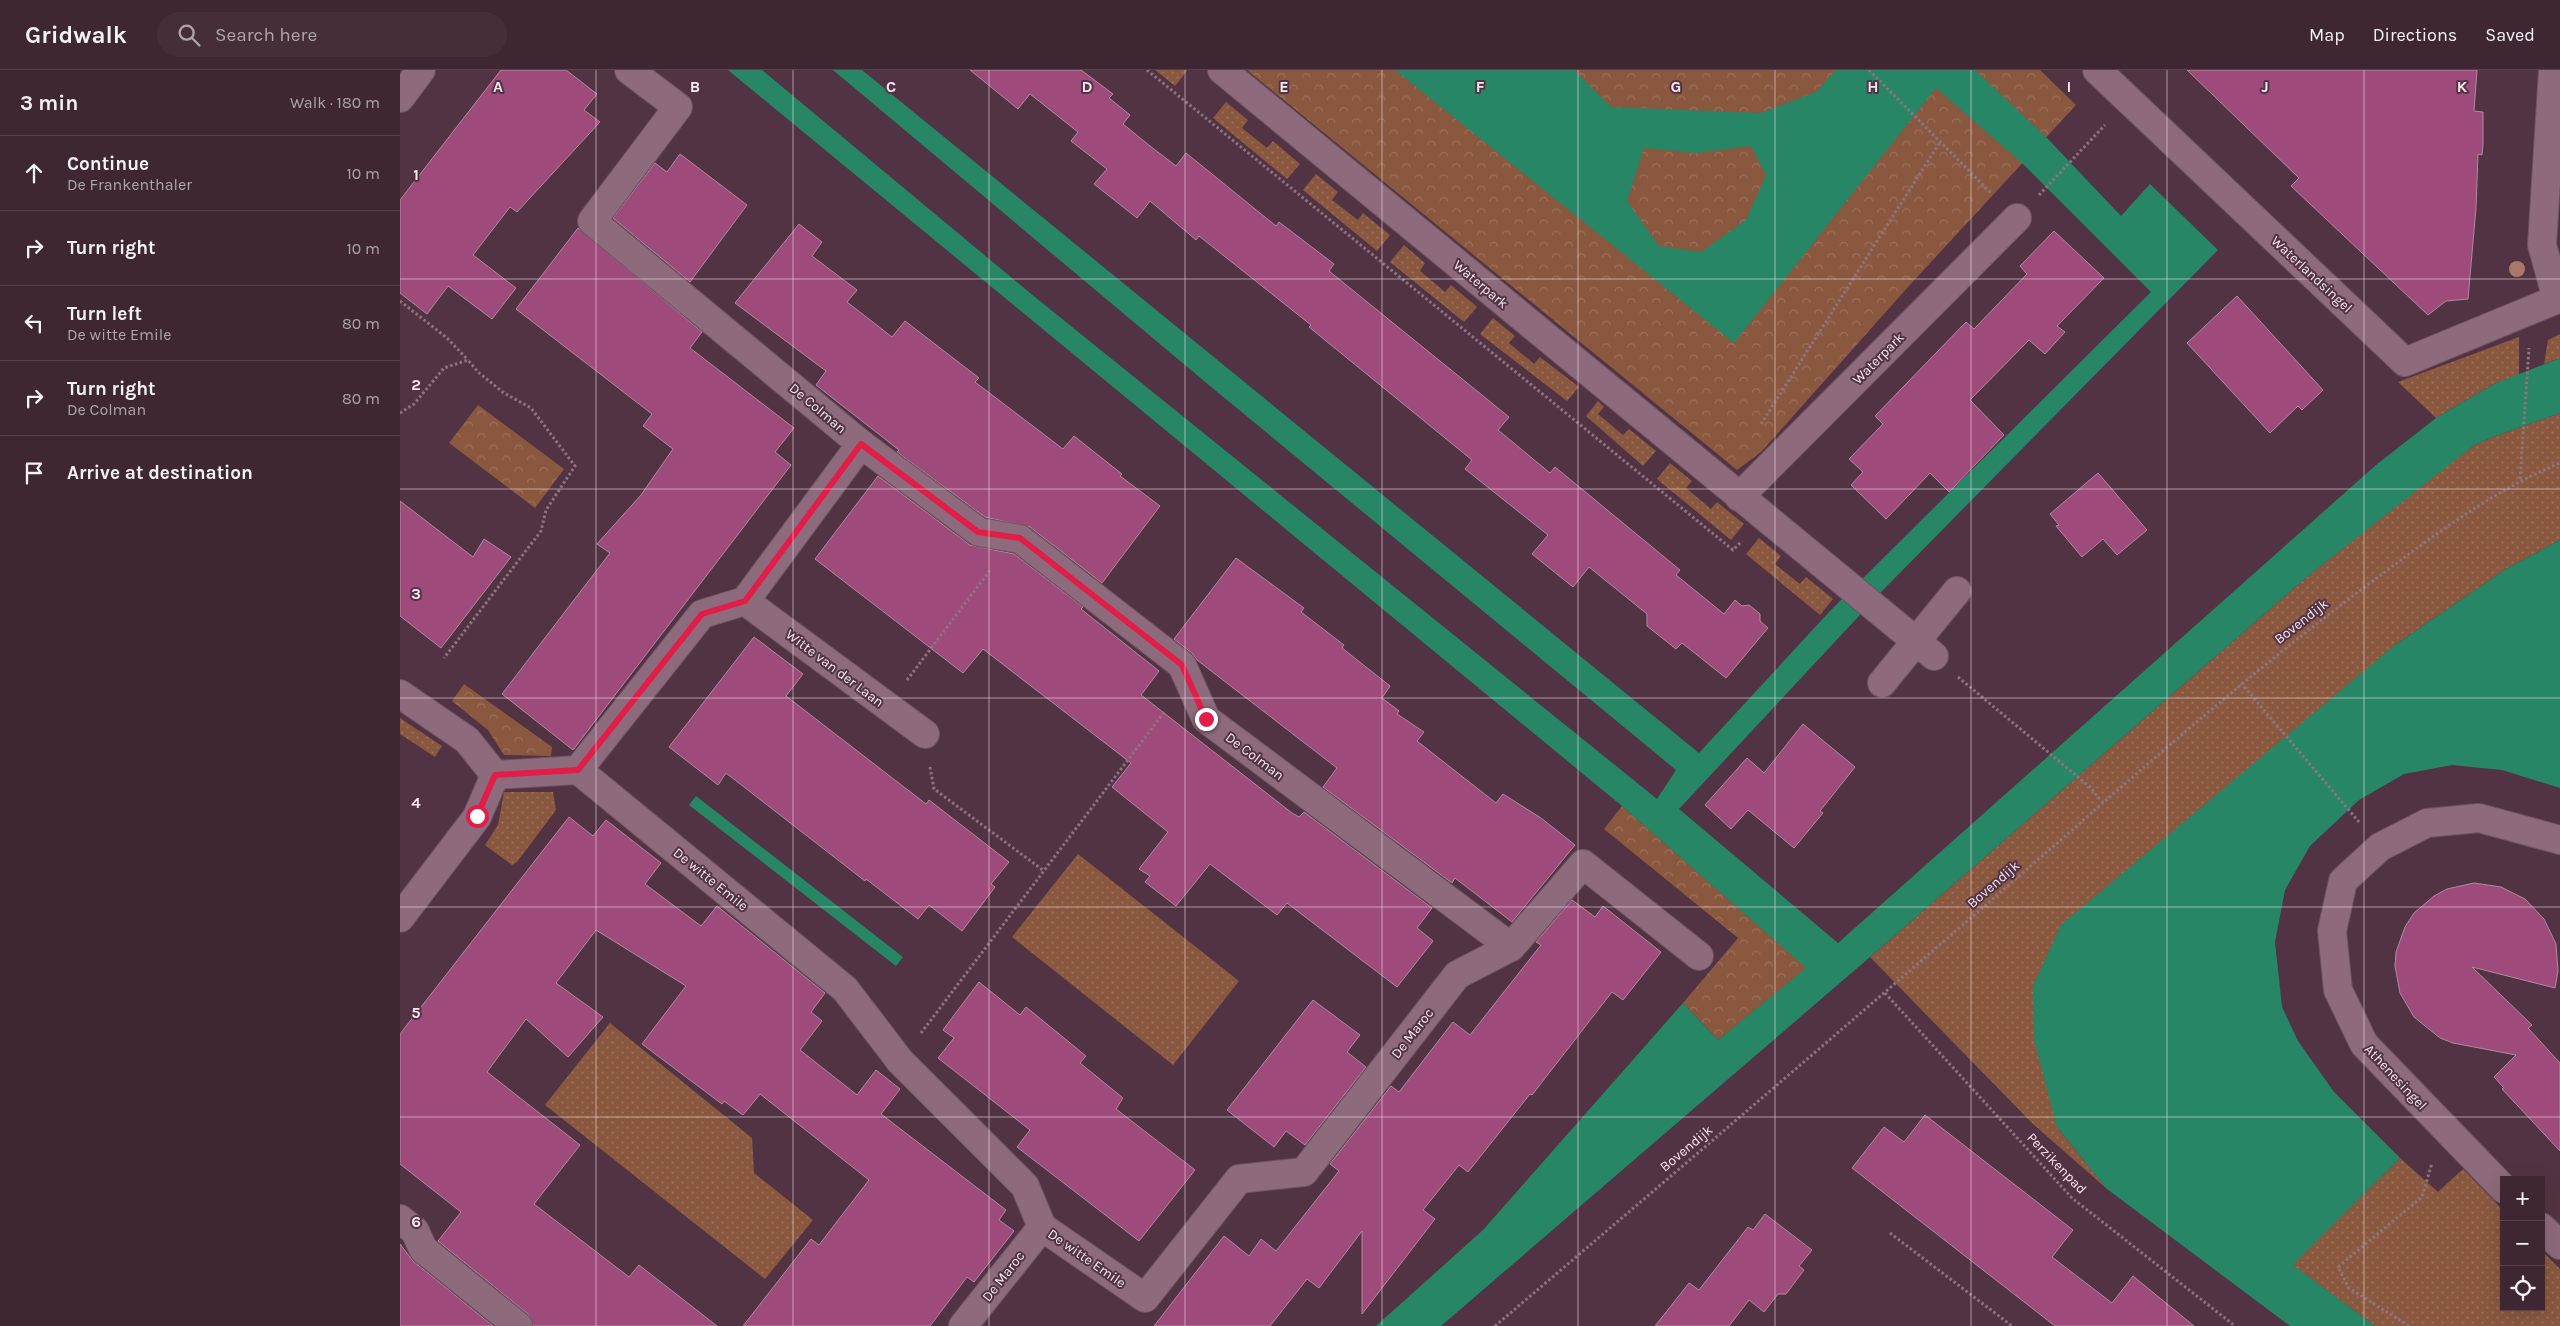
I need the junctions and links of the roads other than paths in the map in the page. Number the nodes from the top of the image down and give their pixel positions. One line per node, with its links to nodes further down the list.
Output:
1 (422, 70): 6 (street)
2 (629, 70): 9 (street, De Colman)
3 (1222, 70): 10 (street, Waterpark)
4 (2097, 70): 8 (street, Waterlandsingel)
5 (2553, 70): 8 (street)
6 (400, 98)
7 (2026, 209): 10 (street, Waterpark)
8 (2558, 299)
9 (861, 444): 12 (street); 21 (street, De Colman)
10 (1739, 497): 13 (street, Waterpark)
11 (1957, 592): 13 (street)
12 (745, 601): 16 (street, Witte van der Laan); 17 (street)
13 (1926, 649): 14 (street)
14 (1882, 683)
15 (400, 694): 18 (street)
16 (925, 734)
17 (578, 770): 18 (street); 25 (street, De witte Emile)
18 (495, 775): 20 (street)
19 (2560, 840): 23 (street, Athenesingel)
20 (400, 918)
21 (1511, 947): 22 (street, De Maroc); 28 (street, De Maroc)
22 (1699, 956)
23 (2500, 1185)
24 (400, 1219): 29 (street)
25 (1042, 1226): 28 (street, De witte Emile); 30 (street, De Maroc)
26 (2545, 1230): 27 (street)
27 (2560, 1245)
28 (1145, 1298)
29 (518, 1326)
30 (963, 1326)

